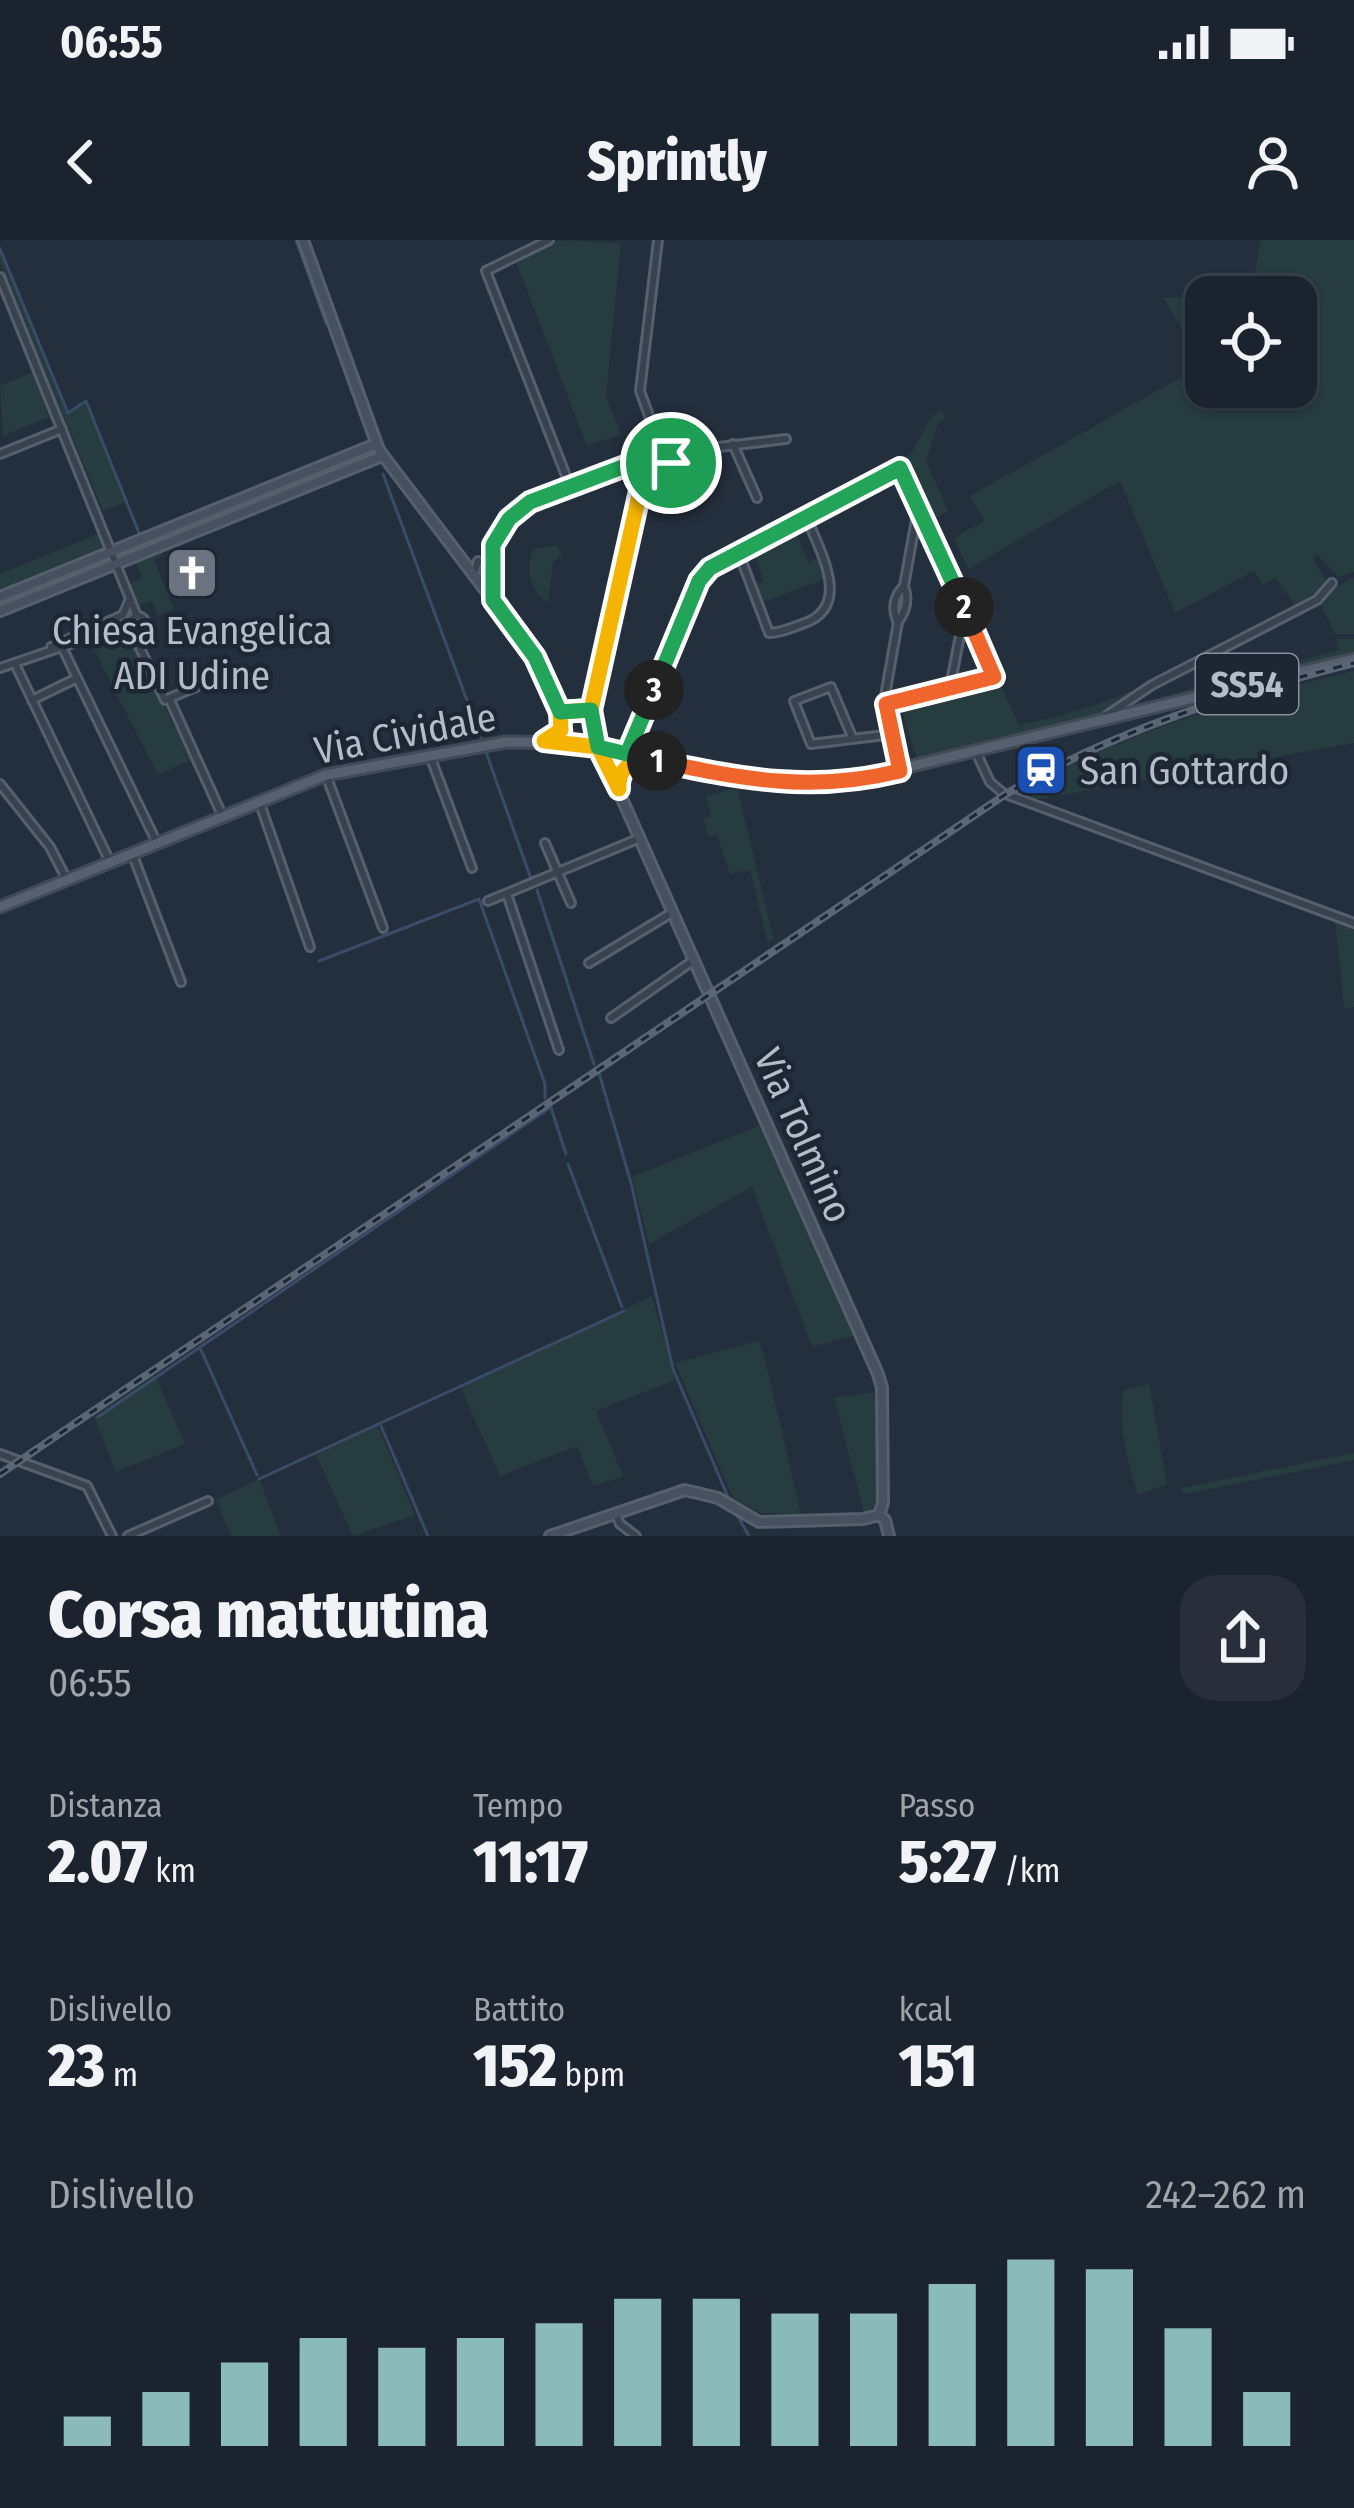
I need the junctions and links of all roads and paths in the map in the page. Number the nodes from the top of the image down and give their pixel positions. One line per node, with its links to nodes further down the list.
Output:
1 (303, 240): 9 (street)
2 (549, 240): 16 (street)
3 (658, 240): 10 (street)
4 (1, 282): 5 (street)
5 (3, 295): 6 (street)
6 (62, 429): 11 (street); 20 (street)
7 (786, 439): 8 (street)
8 (733, 443): 14 (street); 17 (street)
9 (376, 444): 12 (street); 20 (street)
10 (655, 445): 13 (street); 14 (street)
11 (0, 454)
12 (382, 455): 23 (street); 25 (street)
13 (641, 460): 15 (street); 16 (street)
14 (671, 463): 15 (street)
15 (644, 473): 47 (street)
16 (570, 486): 22 (street)
17 (757, 498)
18 (918, 510): 19 (street); 42 (street); 45 (street)
19 (806, 516): 21 (street); 21 (street)
20 (112, 551): 25 (street); 30 (street)
21 (738, 551): 56 (street)
22 (491, 555): 24 (street); 26 (street)
23 (462, 561): 24 (street); 27 (street)
24 (478, 561): 27 (street)
25 (116, 563): 29 (street); 32 (street)
26 (491, 572): 27 (street); 31 (street)
27 (473, 576): 31 (street)
28 (1332, 583): 40 (street, Via Cividale)
29 (128, 593): 34 (street); 37 (street)
30 (0, 597)
31 (493, 600): 48 (street)
32 (0, 610)
33 (963, 620): 42 (street)
34 (136, 630): 37 (street); 43 (street)
35 (64, 651): 39 (street)
36 (1354, 659): 46 (main road, Via Cividale / SS54)
37 (16, 664): 38 (street); 44 (street)
38 (0, 668)
39 (77, 678): 44 (street); 66 (street)
40 (1152, 685): 46 (street); 49 (street, Via Cividale)
41 (196, 687): 43 (street)
42 (950, 688): 45 (street)
43 (169, 698): 64 (street)
44 (32, 700): 69 (street)
45 (886, 704): 50 (street)
46 (1156, 706): 49 (main road, Via Cividale / SS54)
47 (591, 710): 48 (street); 54 (street, Via Tolmino)
48 (561, 715): 52 (street); 53 (street)
49 (1099, 722): 55 (main road, Via Cividale / SS54)
50 (893, 734): 51 (street); 59 (street)
51 (853, 739): 51 (street)
52 (544, 741): 53 (main road, Via Cividale); 57 (main road, Via Cividale)
53 (572, 743): 54 (main road, Via Cividale)
54 (598, 747): 56 (main road, Via Cividale); 61 (street, Via Tolmino)
55 (976, 752): 59 (main road, Via Cividale); 78 (street)
56 (623, 754): 58 (main road, Via Cividale); 61 (street, Via Tolmino)
57 (430, 756): 60 (main road, Via Cividale); 70 (street)
58 (641, 758): 59 (main road, Via Cividale); 61 (street)
59 (904, 770)
60 (326, 775): 63 (main road, Via Cividale); 79 (street)
61 (616, 781): 65 (street, Via Tolmino)
62 (0, 784): 72 (street)
63 (259, 801): 64 (main road, Via Cividale); 80 (street)
64 (223, 816): 66 (main road, Via Cividale)
65 (640, 838): 71 (street); 77 (street, Via Tolmino)
66 (157, 843): 68 (main road, Via Cividale)
67 (545, 843): 71 (street)
68 (132, 853): 69 (main road, Via Cividale); 83 (street)
69 (110, 862): 72 (main road, Via Cividale)
70 (472, 868)
71 (558, 872): 73 (street); 75 (street)
72 (67, 880): 76 (main road, Via Cividale)
73 (506, 893): 74 (street); 85 (street)
74 (488, 901)
75 (571, 903)
76 (0, 907)
77 (673, 912): 81 (street, Via Tolmino); 82 (street)
78 (1354, 922)
79 (383, 928)
80 (310, 947)
81 (694, 961): 84 (street); 89 (street, Via Tolmino)
82 (590, 963)
83 (181, 982)
84 (611, 1018)
85 (559, 1050)
86 (0, 1454): 90 (street)
87 (208, 1501): 91 (street)
88 (615, 1513): 89 (street); 92 (street); 93 (street)
89 (879, 1515): 94 (street)
90 (112, 1536)
91 (128, 1536)
92 (550, 1536)
93 (636, 1536)
94 (889, 1536)

